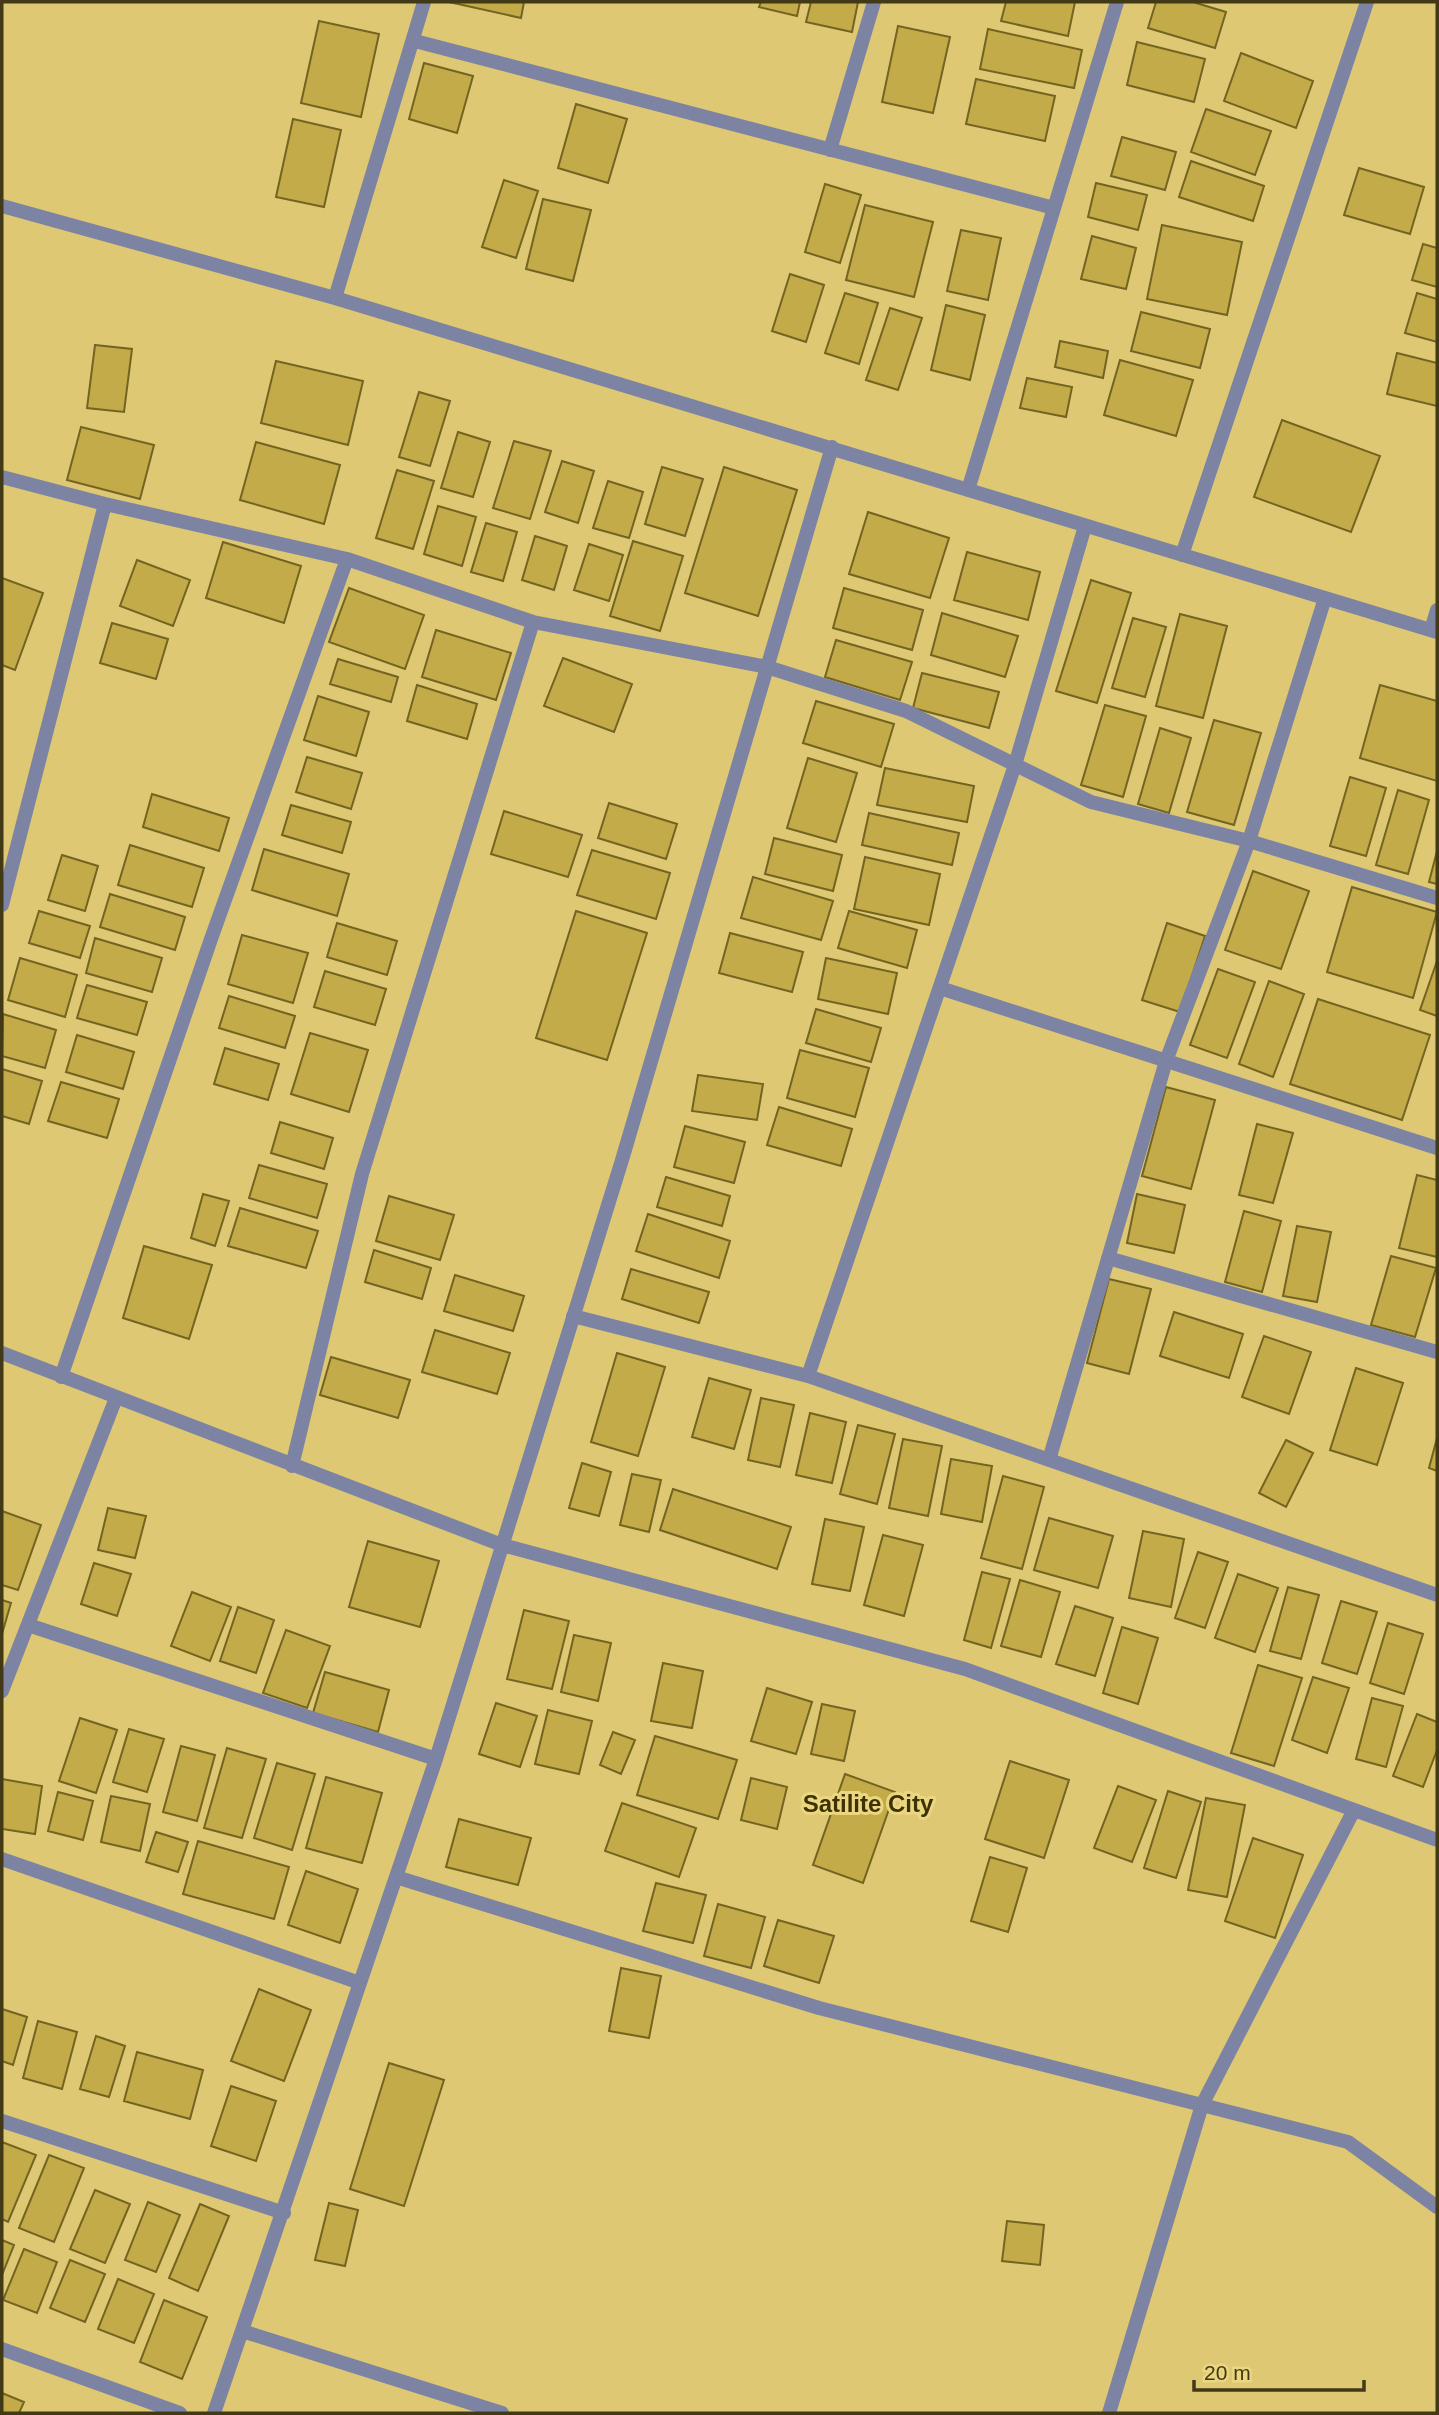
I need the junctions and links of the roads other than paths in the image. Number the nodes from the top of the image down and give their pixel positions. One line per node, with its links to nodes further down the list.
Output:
1 (424, 2): 5 (street)
2 (874, 2): 6 (street)
3 (1117, 2): 8 (street)
4 (1367, 2): 15 (street)
5 (415, 41): 6 (street); 9 (street)
6 (830, 150): 8 (street)
7 (2, 206): 9 (street)
8 (1054, 208): 12 (street)
9 (335, 298): 10 (street)
10 (832, 447): 12 (street); 21 (street)
11 (2, 477): 13 (street)
12 (968, 490): 14 (street)
13 (106, 504): 16 (street); 25 (street)
14 (1085, 526): 15 (street); 22 (street)
15 (1182, 555): 17 (street)
16 (347, 559): 19 (street); 34 (street)
17 (1325, 598): 20 (street); 23 (street)
18 (1437, 610): 20 (street)
19 (534, 622): 21 (street); 37 (street)
20 (1434, 631)
21 (766, 667): 22 (street); 30 (street)
22 (1015, 765): 23 (street); 26 (street)
23 (1249, 841): 24 (street); 27 (street)
24 (1437, 898)
25 (2, 905)
26 (940, 988): 27 (street); 33 (street)
27 (1167, 1061): 28 (street); 29 (street)
28 (1437, 1148)
29 (1108, 1258): 31 (street); 36 (street)
30 (573, 1316): 33 (street); 38 (street)
31 (1437, 1352)
32 (2, 1353): 34 (street)
33 (808, 1376): 36 (street)
34 (61, 1377): 35 (street)
35 (116, 1398): 37 (street); 40 (street)
36 (1049, 1460): 39 (street)
37 (292, 1466): 38 (street)
38 (502, 1545): 42 (street); 43 (street)
39 (1437, 1594)
40 (28, 1625): 41 (street); 42 (street)
41 (2, 1691)
42 (436, 1759): 46 (street)
43 (1354, 1810): 44 (street); 48 (street)
44 (1437, 1840)
45 (2, 1859): 47 (street)
46 (396, 1877): 47 (street); 48 (street)
47 (360, 1983): 51 (street)
48 (1202, 2105): 50 (street); 57 (street)
49 (2, 2121): 51 (street)
50 (1437, 2207)
51 (284, 2213): 52 (street)
52 (242, 2331): 55 (street); 56 (street)
53 (2, 2349): 54 (street)
54 (180, 2413)
55 (215, 2413)
56 (502, 2413)
57 (1109, 2413)

